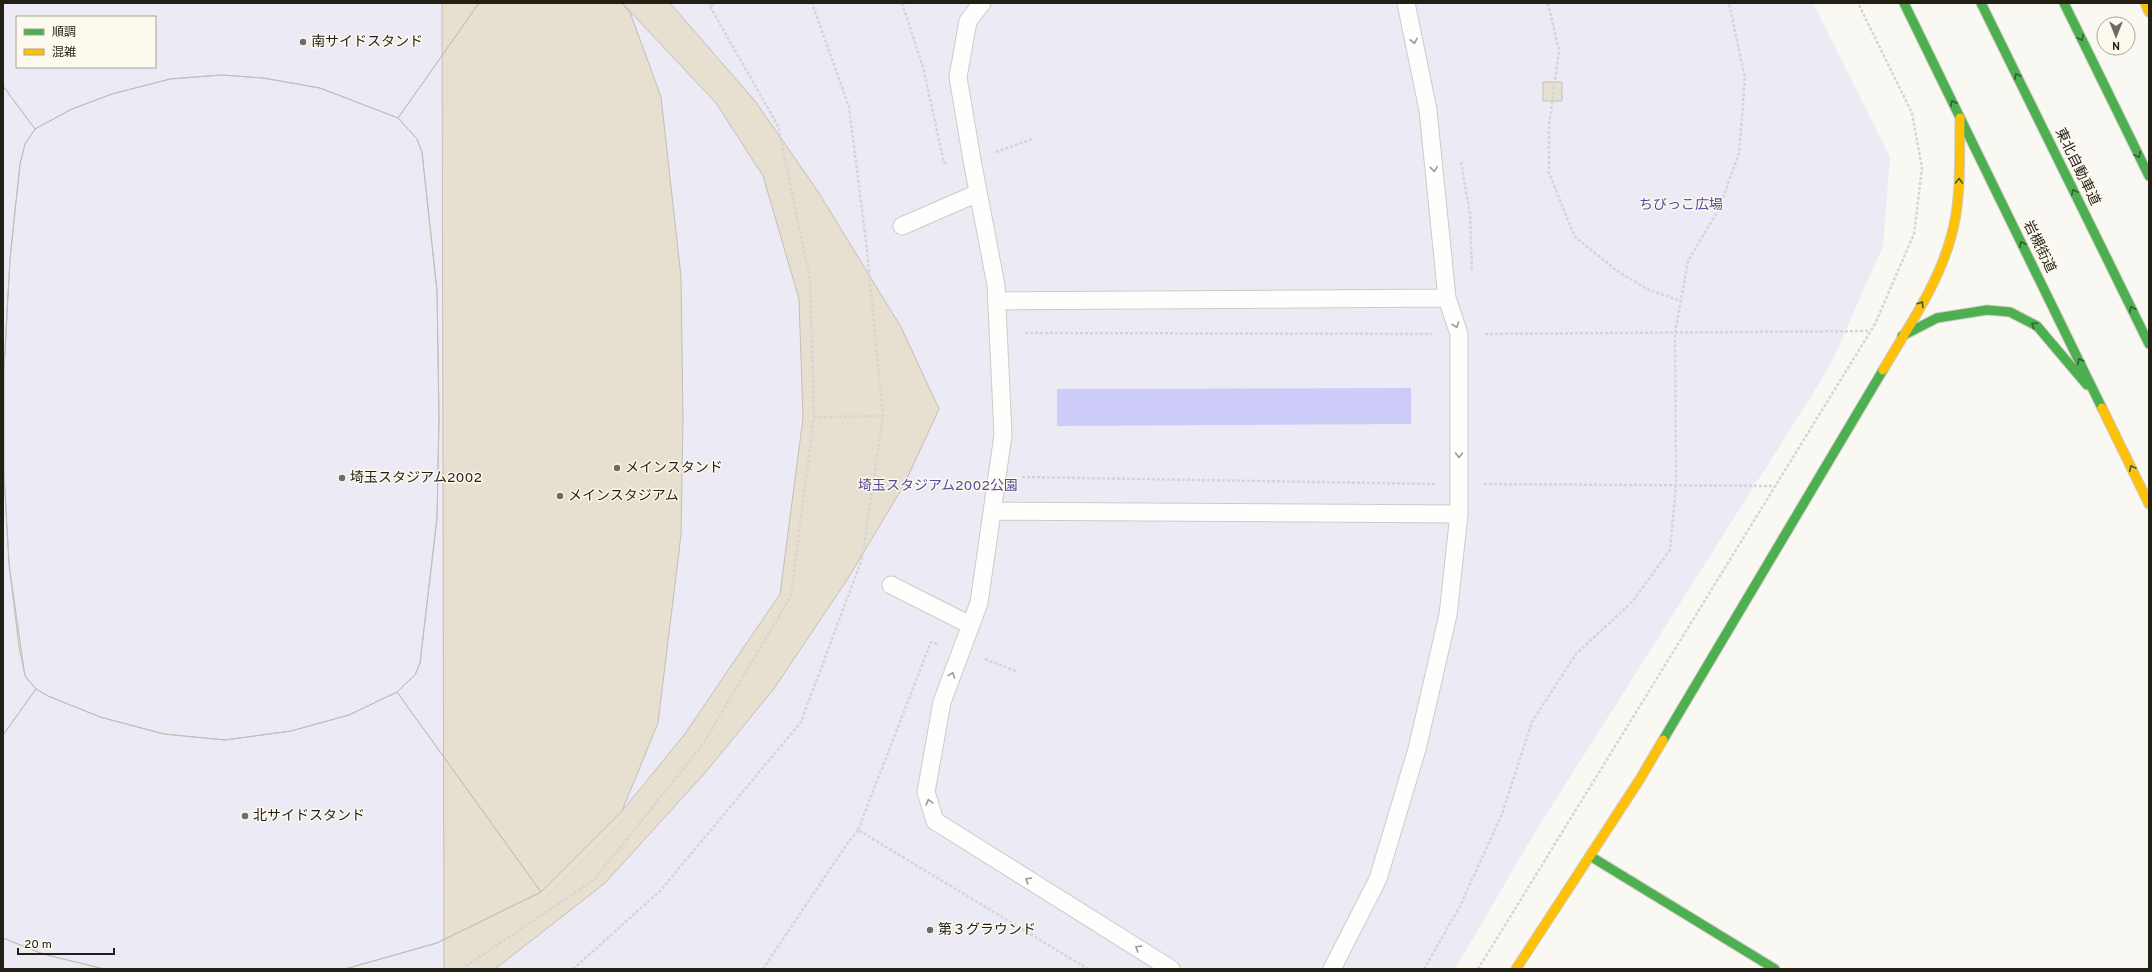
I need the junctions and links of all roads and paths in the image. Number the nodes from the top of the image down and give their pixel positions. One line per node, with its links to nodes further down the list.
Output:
1 (708, 3): 14 (path)
2 (715, 3): 14 (path)
3 (812, 3): 28 (path)
4 (982, 3): 19 (lane)
5 (1406, 3): 21 (lane, one-way to 21)
6 (1548, 3): 23 (path)
7 (1729, 3): 23 (path)
8 (1858, 3): 32 (path)
9 (1904, 3): 16 (main road, 岩槻街道, one-way to 9)
10 (1980, 3): 25 (main road, 東北自動車道, one-way to 10)
11 (2064, 3): 18 (main road, one-way to 18)
12 (2145, 3): 15 (main road)
13 (903, 4): 17 (path)
14 (711, 6): 27 (path)
15 (2149, 12)
16 (1960, 118): 24 (main road, one-way to 16); 26 (main road, 岩槻街道, one-way to 16)
17 (944, 163)
18 (2149, 176)
19 (978, 193): 20 (lane); 22 (lane)
20 (902, 226)
21 (1447, 298): 22 (lane); 30 (lane, one-way to 30)
22 (997, 300): 29 (lane)
23 (1681, 300): 31 (path)
24 (1900, 337): 26 (main road, one-way to 24); 40 (main road)
25 (2149, 344)
26 (2097, 396): 33 (main road, 岩槻街道, one-way to 26)
27 (814, 416): 28 (path); 41 (path)
28 (883, 416): 42 (path)
29 (997, 476): 30 (path); 34 (lane)
30 (1459, 484): 31 (path); 35 (lane)
31 (1676, 485): 32 (path); 47 (path)
32 (1775, 486): 48 (path)
33 (2149, 504)
34 (992, 511): 35 (lane); 37 (lane)
35 (1459, 514): 46 (lane)
36 (891, 585): 37 (lane)
37 (970, 625): 45 (lane, one-way to 37)
38 (931, 642): 39 (path)
39 (858, 830): 43 (path); 44 (path)
40 (1590, 856): 49 (main road); 50 (main road)
41 (462, 969)
42 (573, 969)
43 (763, 969)
44 (1088, 969)
45 (1171, 969)
46 (1332, 969)
47 (1424, 969)
48 (1478, 969)
49 (1516, 969)
50 (1775, 969)

